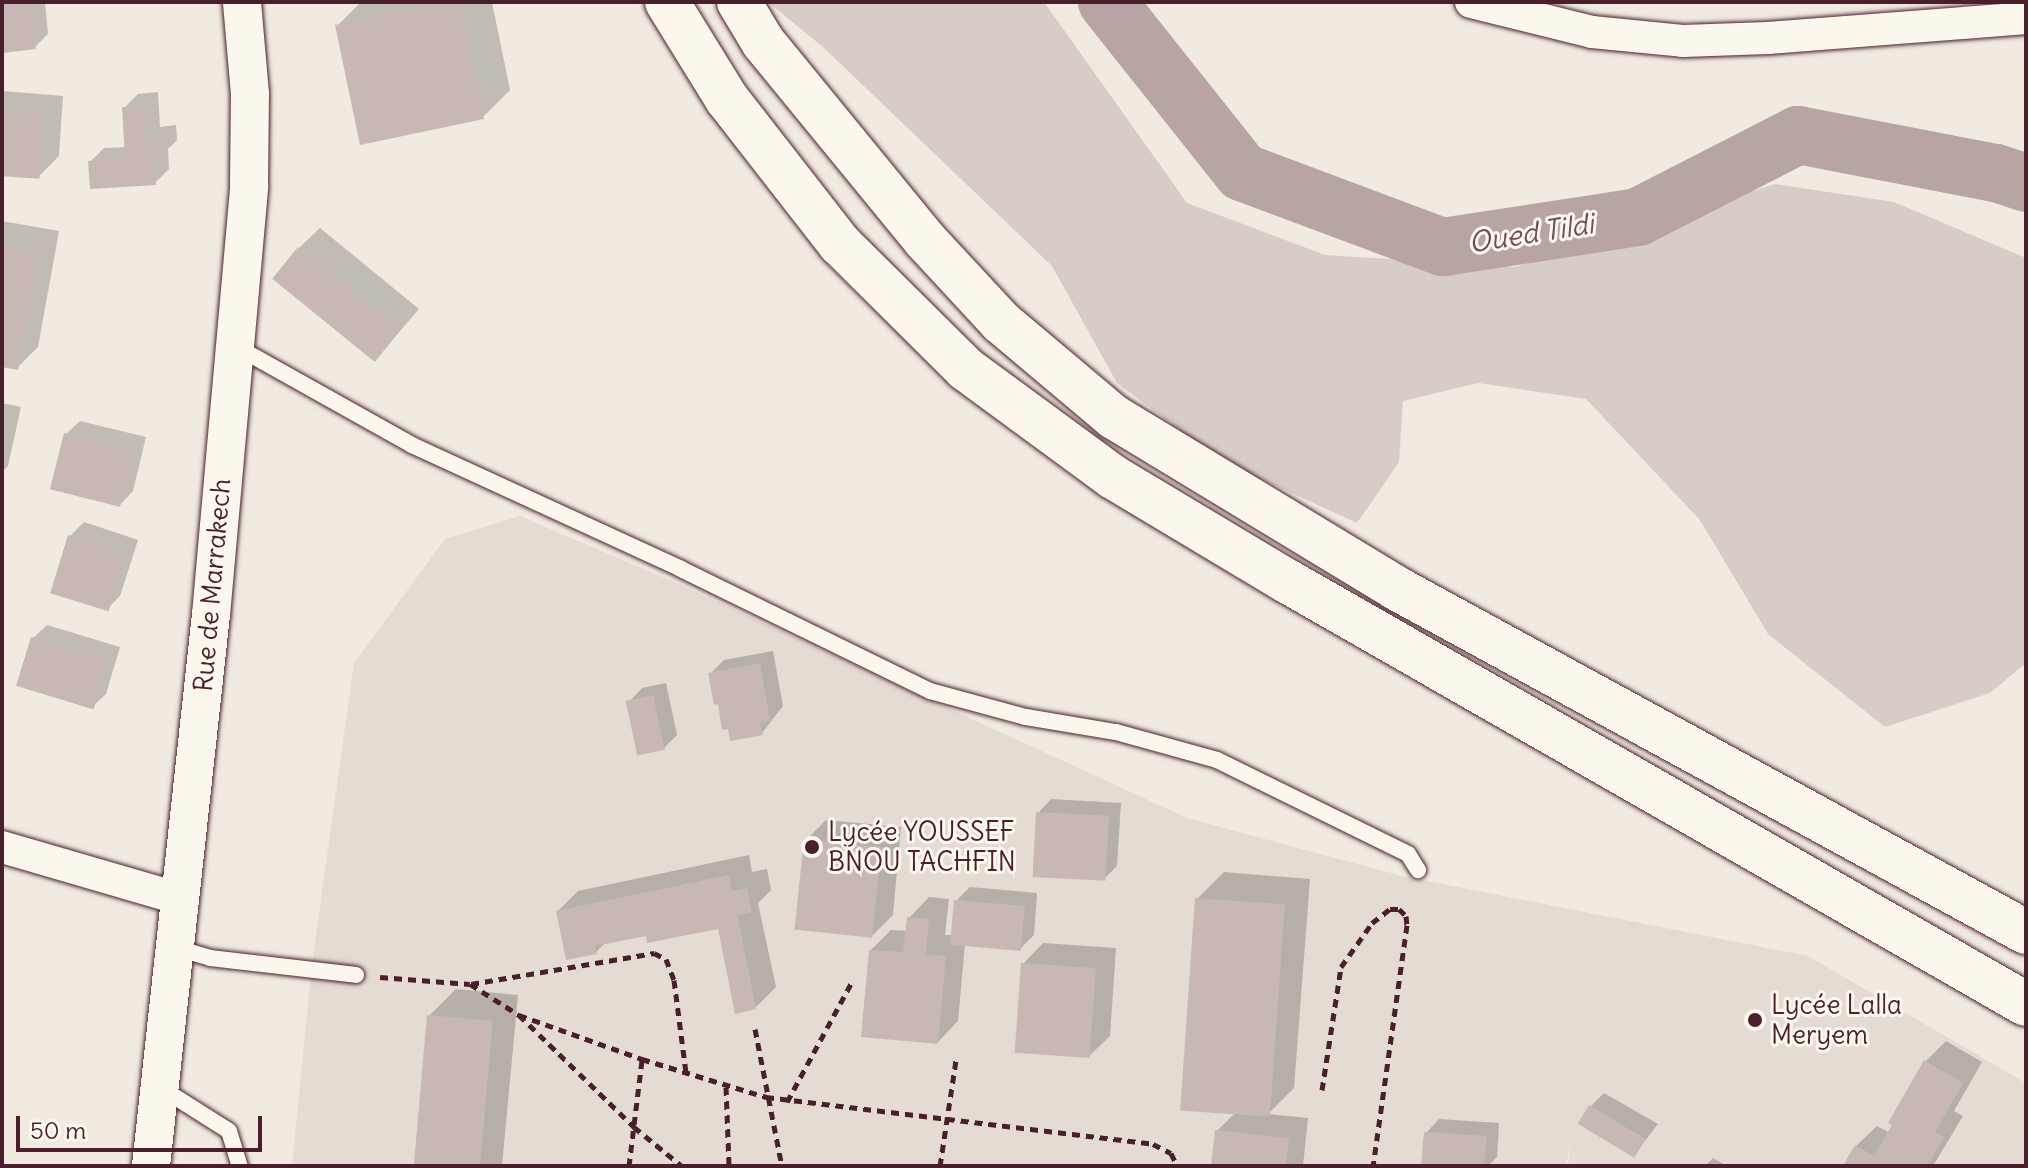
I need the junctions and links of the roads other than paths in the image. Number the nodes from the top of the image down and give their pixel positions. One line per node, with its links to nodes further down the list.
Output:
1 (242, 2): 6 (street, Rue de Marrakech)
2 (667, 2): 13 (highway)
3 (739, 2): 10 (highway)
4 (1471, 2): 5 (street)
5 (2026, 18)
6 (234, 345): 8 (lane); 9 (street, Rue de Marrakech)
7 (2, 847): 9 (street)
8 (1418, 870)
9 (178, 898): 11 (street, Rue de Marrakech)
10 (2026, 932)
11 (176, 948): 12 (lane); 14 (street, Rue de Marrakech)
12 (356, 975)
13 (2026, 1004)
14 (161, 1087): 15 (street, Rue de Marrakech); 16 (lane)
15 (151, 1166)
16 (240, 1166)

